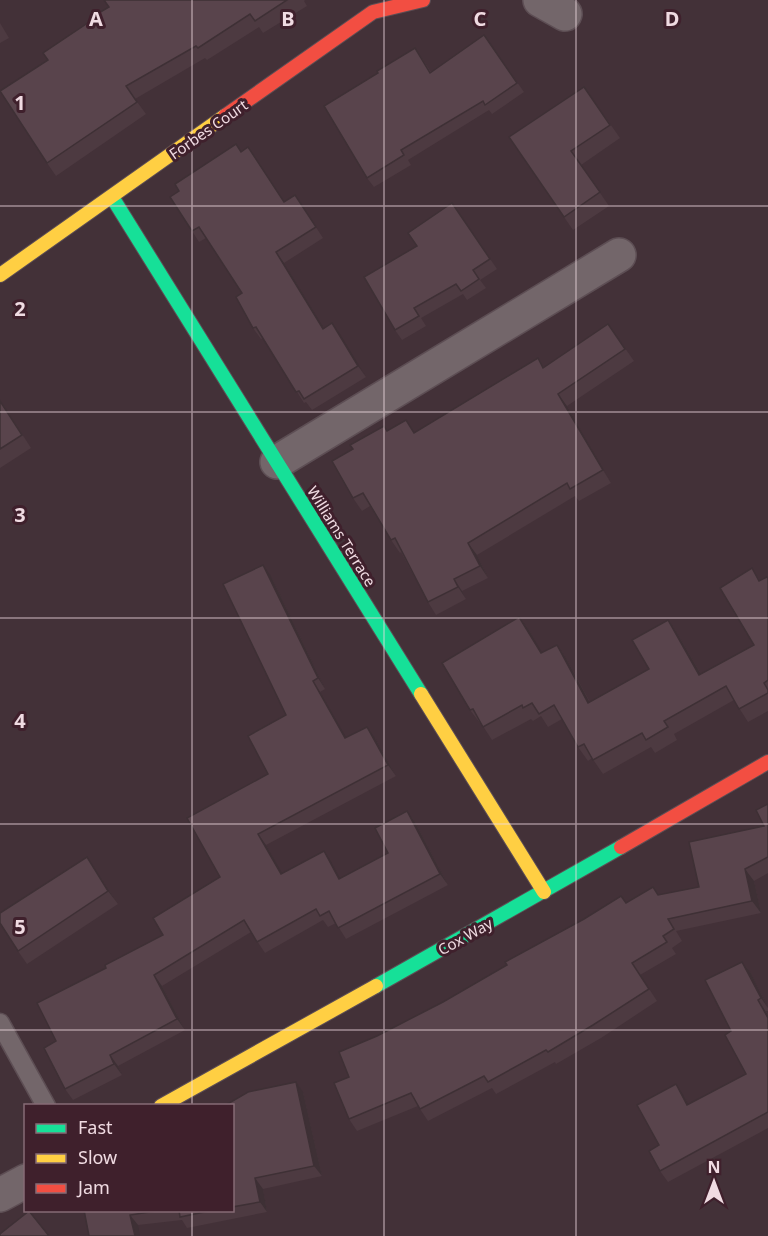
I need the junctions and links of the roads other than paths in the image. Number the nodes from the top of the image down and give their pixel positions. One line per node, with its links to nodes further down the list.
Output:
1 (423, 0): 2 (street, Forbes Court)
2 (112, 197): 4 (street, Forbes Court); 5 (street, Williams Terrace)
3 (619, 255): 5 (street)
4 (0, 275)
5 (277, 462): 7 (street, Williams Terrace)
6 (768, 762): 7 (street, Cox Way)
7 (544, 892): 10 (street, Cox Way)
8 (0, 1023): 9 (lane)
9 (45, 1104)
10 (165, 1104)
11 (24, 1182): 12 (street)
12 (0, 1195)

